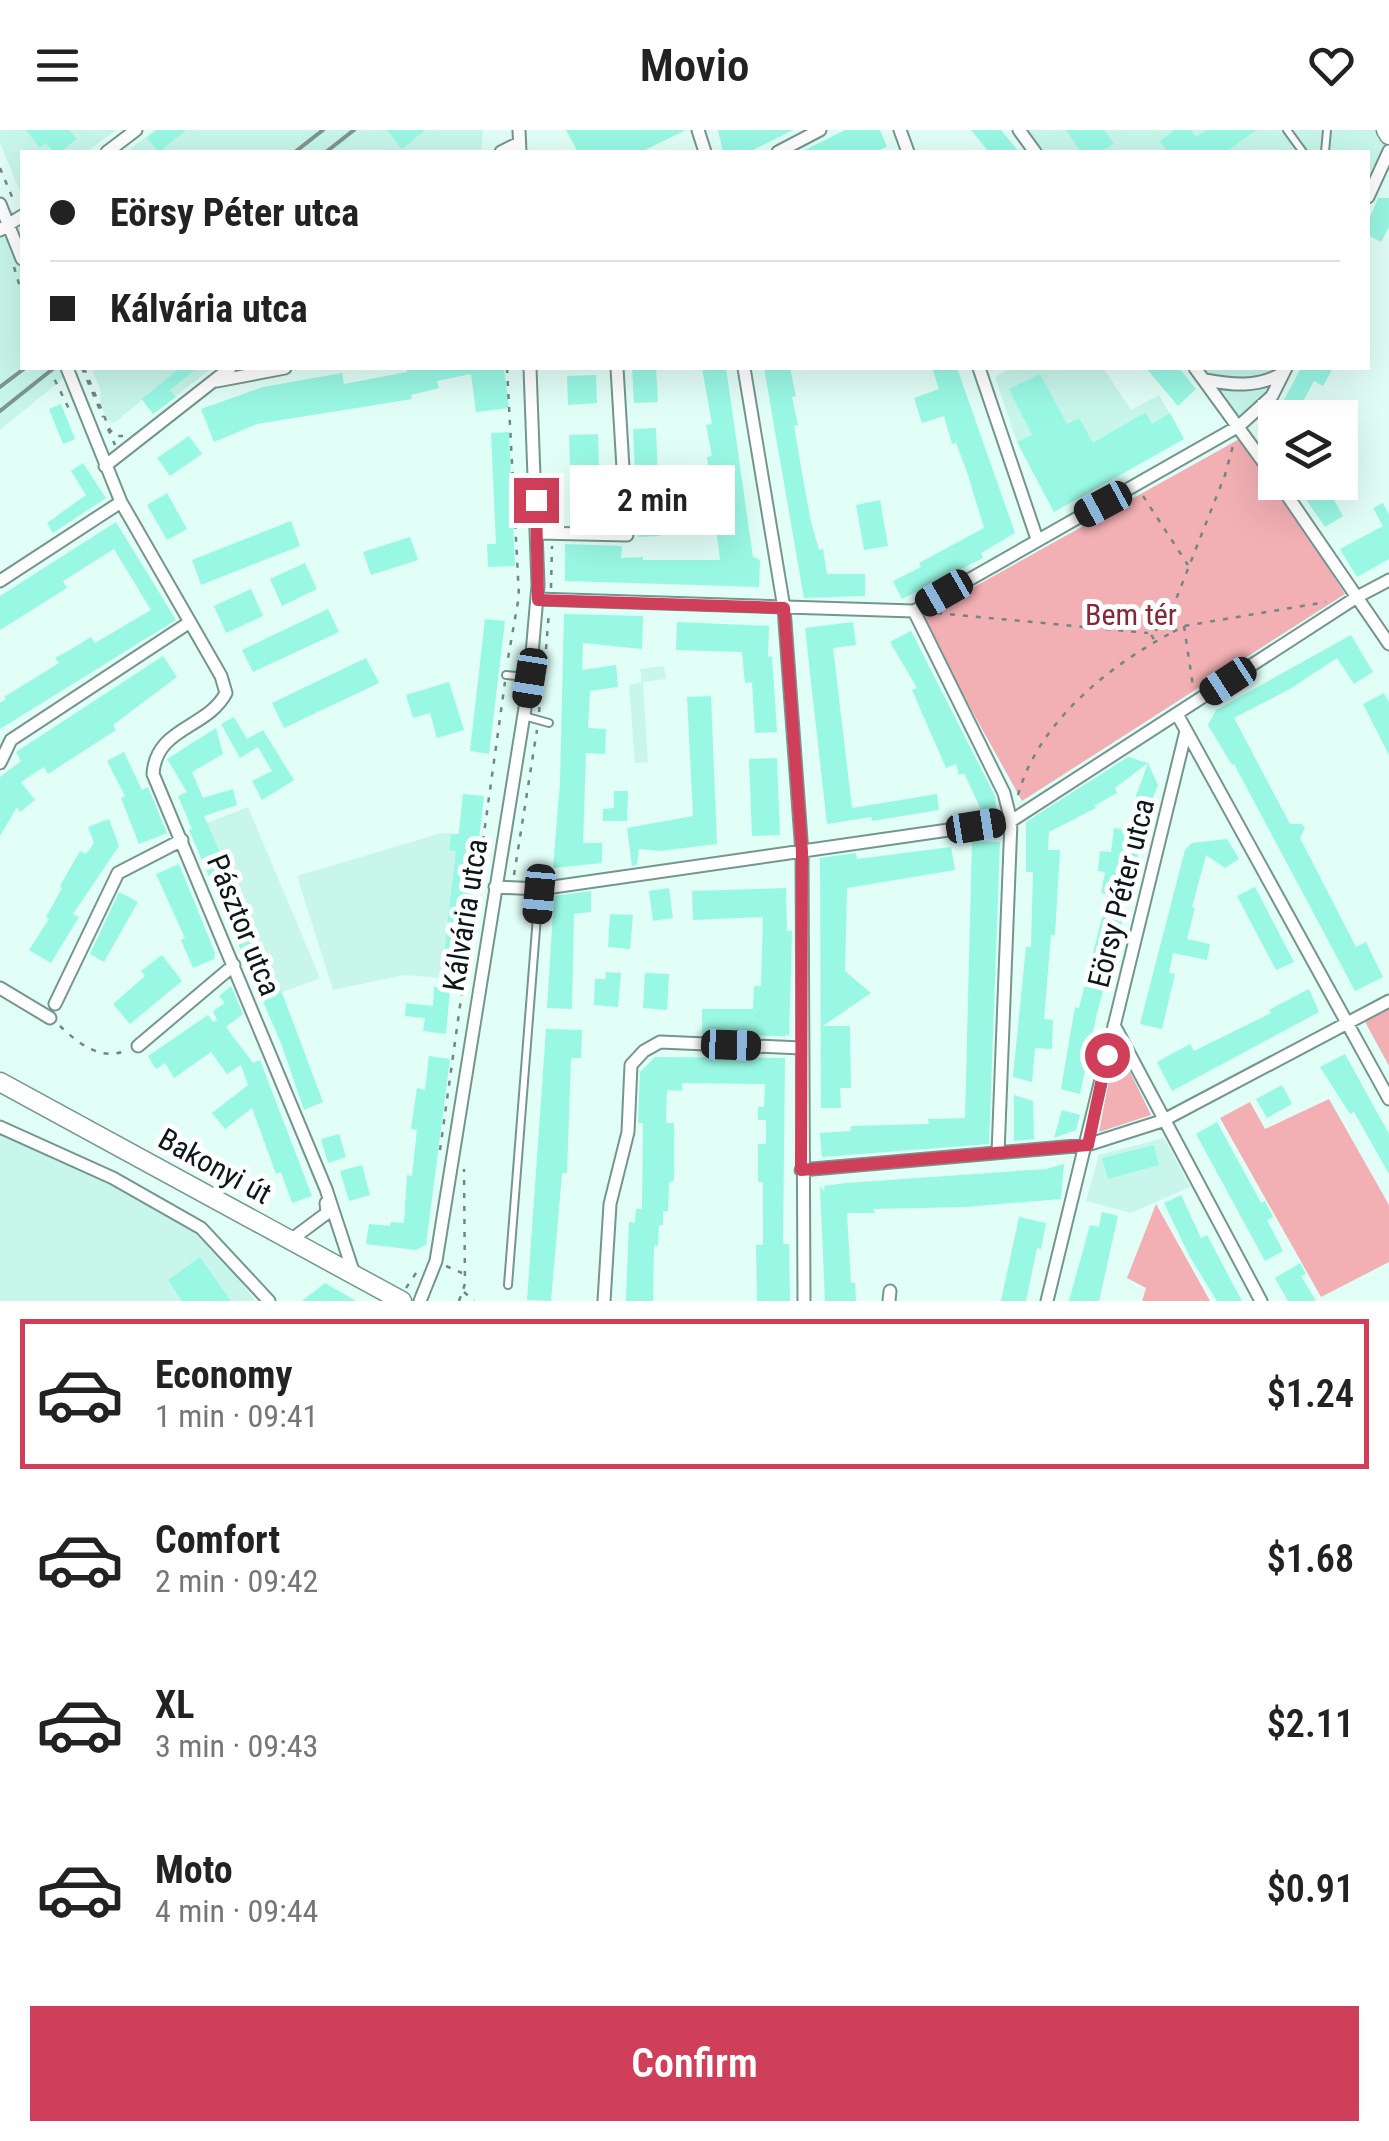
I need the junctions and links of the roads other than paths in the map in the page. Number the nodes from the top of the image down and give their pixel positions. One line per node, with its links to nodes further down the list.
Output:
1 (136, 130): 4 (street)
2 (820, 130): 5 (street)
3 (1019, 130): 6 (street)
4 (110, 150)
5 (782, 150)
6 (1034, 150)
7 (1389, 151): 8 (street)
8 (1370, 193)
9 (0, 204): 10 (street)
10 (4, 228): 11 (street)
11 (20, 256)
12 (68, 370): 25 (street)
13 (227, 370): 22 (street)
14 (275, 370): 22 (street)
15 (530, 370): 28 (street, Kálvária utca)
16 (617, 370): 28 (street)
17 (744, 370): 34 (street)
18 (980, 370): 29 (street)
19 (1197, 370): 21 (street)
20 (1284, 370): 21 (street); 23 (street)
21 (1205, 380): 23 (street)
22 (212, 382): 25 (street)
23 (1239, 426): 24 (street); 29 (street)
24 (1258, 454)
25 (105, 466): 27 (street)
26 (1290, 500): 32 (street)
27 (121, 502): 31 (street); 36 (street)
28 (538, 533): 33 (street, Kálvária utca)
29 (1036, 539): 35 (street)
30 (1389, 580): 32 (street)
31 (0, 581)
32 (1356, 596): 37 (street); 40 (street)
33 (538, 600): 34 (street); 39 (street, Kálvária utca)
34 (784, 608): 35 (street); 47 (street)
35 (914, 611): 45 (street)
36 (190, 622): 44 (street); 46 (street, Pásztor utca)
37 (1389, 644)
38 (506, 675): 39 (lane)
39 (530, 678): 41 (street, Kálvária utca)
40 (1177, 714): 43 (street); 45 (street)
41 (524, 716): 42 (lane); 48 (street, Kálvária utca)
42 (549, 723)
43 (1186, 731): 55 (street); 56 (street, Eörsy Péter utca)
44 (0, 763)
45 (1011, 821): 47 (street); 64 (street)
46 (182, 840): 50 (street, Pásztor utca); 53 (street)
47 (802, 852): 49 (street); 58 (street)
48 (495, 887): 49 (street); 72 (street, Kálvária utca)
49 (539, 890): 69 (lane)
50 (234, 965): 57 (street); 66 (street, Pásztor utca)
51 (0, 988): 54 (street)
52 (1389, 1000): 55 (street)
53 (55, 1004)
54 (50, 1018)
55 (1347, 1023): 60 (street); 61 (street)
56 (1114, 1024): 61 (street); 63 (street, Eörsy Péter utca)
57 (138, 1046)
58 (802, 1048): 65 (street); 73 (street)
59 (0, 1082): 67 (main road, Bakonyi út)
60 (1389, 1099)
61 (1162, 1121): 63 (street); 76 (street)
62 (0, 1127): 71 (street)
63 (1088, 1145): 64 (street); 75 (street, Eörsy Péter utca)
64 (998, 1153): 65 (street)
65 (801, 1170): 74 (street)
66 (326, 1188): 67 (street); 68 (street, Pásztor utca)
67 (292, 1239): 68 (main road, Bakonyi út)
68 (355, 1277): 70 (main road, Bakonyi út)
69 (508, 1284)
70 (400, 1300)
71 (269, 1301)
72 (420, 1301)
73 (604, 1301)
74 (804, 1301)
75 (1047, 1301)
76 (1261, 1301)

